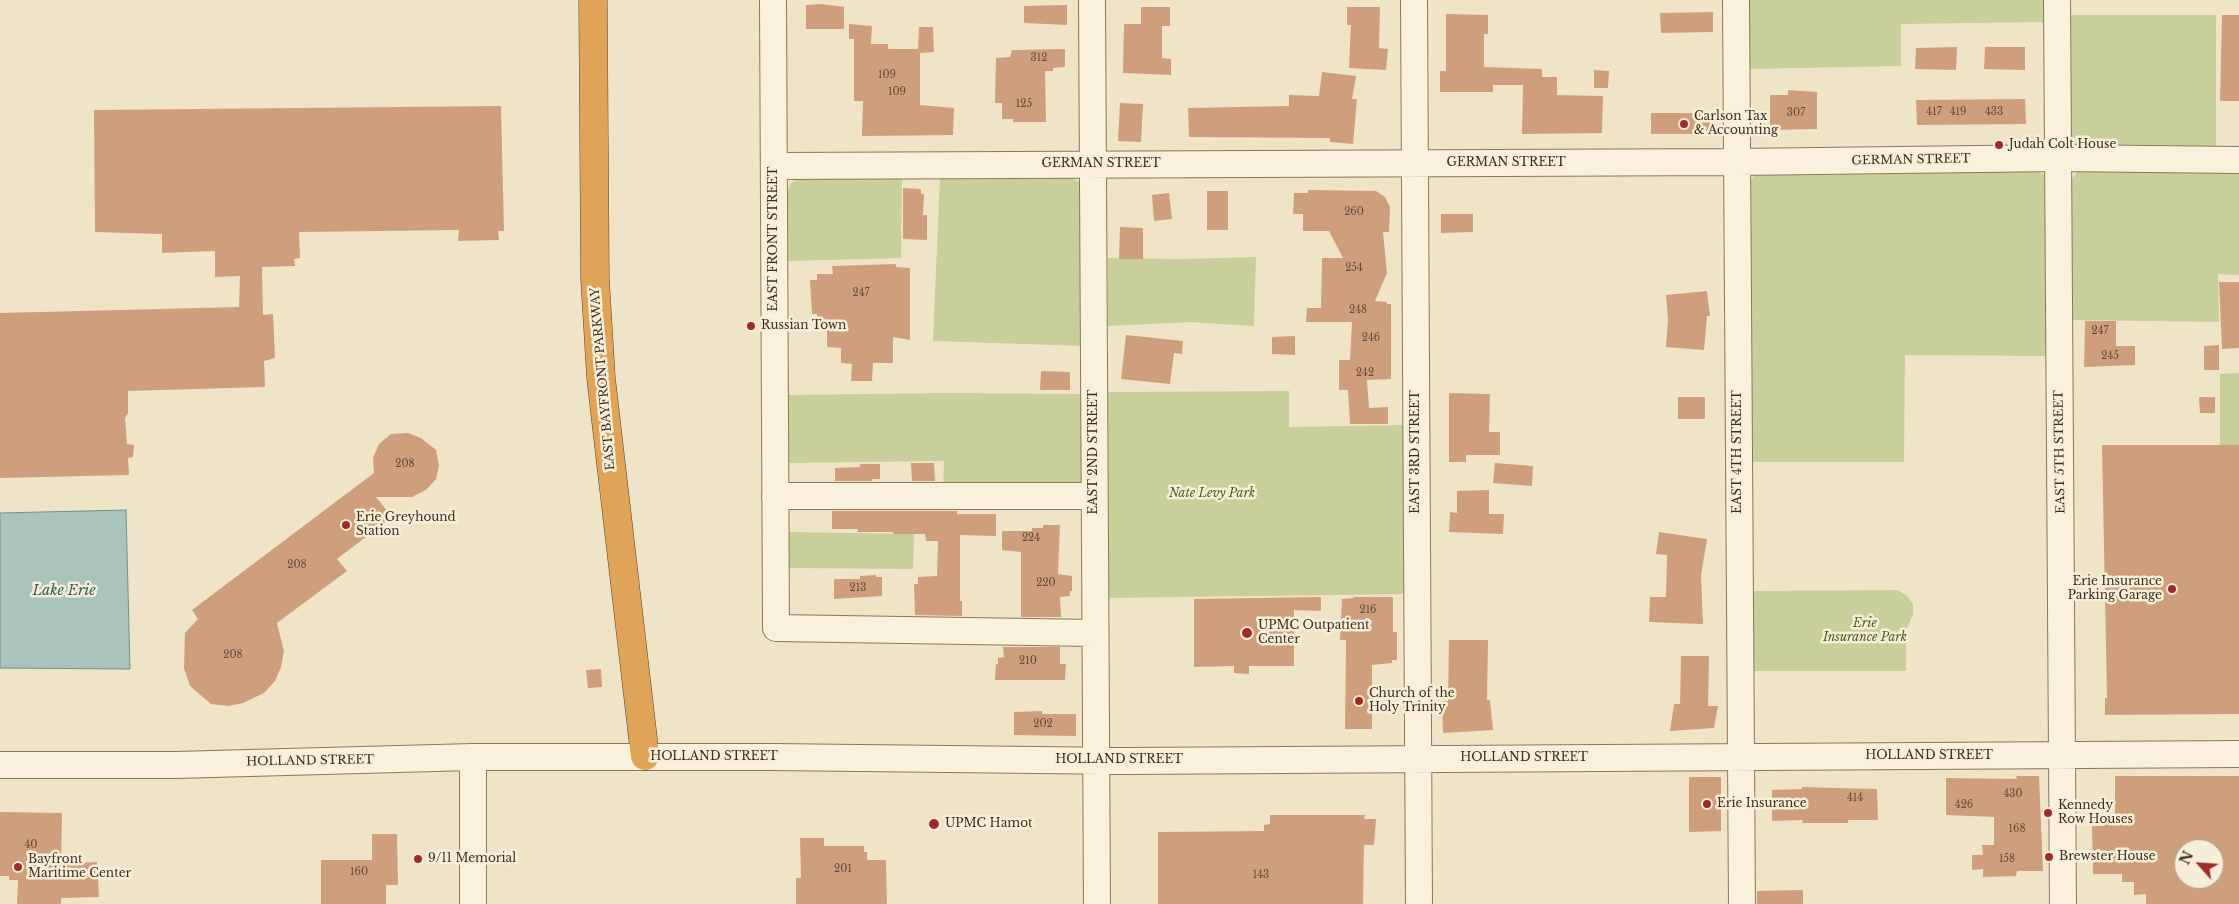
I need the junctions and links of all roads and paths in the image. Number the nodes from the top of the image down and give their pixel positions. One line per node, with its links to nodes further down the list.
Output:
1 (593, 0): 18 (highway, EAST BAYFRONT PARKWAY)
2 (773, 0): 12 (street, EAST FRONT STREET)
3 (1092, 0): 11 (street, EAST 2ND STREET)
4 (1414, 0): 10 (street, EAST 3RD STREET)
5 (1736, 0): 9 (street, EAST 4TH STREET)
6 (2058, 0): 7 (street, EAST 5TH STREET)
7 (2059, 158): 8 (street, GERMAN STREET); 9 (street, GERMAN STREET); 17 (street, EAST 5TH STREET)
8 (2239, 160)
9 (1736, 162): 10 (street, GERMAN STREET); 20 (street, EAST 4TH STREET)
10 (1415, 163): 11 (street, GERMAN STREET); 21 (street, EAST 3RD STREET)
11 (1093, 164): 12 (street, GERMAN STREET); 14 (street, EAST 2ND STREET)
12 (774, 166): 13 (street, EAST FRONT STREET)
13 (775, 496): 14 (street); 15 (street, EAST FRONT STREET)
14 (1094, 496): 15 (street, EAST 2ND STREET)
15 (1095, 633): 22 (street, EAST 2ND STREET)
16 (2239, 754): 17 (street, HOLLAND STREET)
17 (2063, 755): 20 (street, HOLLAND STREET); 28 (street, EAST 5TH STREET)
18 (645, 756): 19 (street, HOLLAND STREET); 22 (street, HOLLAND STREET)
19 (474, 757): 23 (street, HOLLAND STREET); 24 (street)
20 (1741, 757): 21 (street, HOLLAND STREET); 27 (street, EAST 4TH STREET)
21 (1418, 759): 22 (street, HOLLAND STREET); 26 (street, EAST 3RD STREET)
22 (1096, 761): 25 (street, EAST 2ND STREET)
23 (0, 765)
24 (473, 904)
25 (1097, 904)
26 (1419, 904)
27 (1742, 904)
28 (2063, 904)

